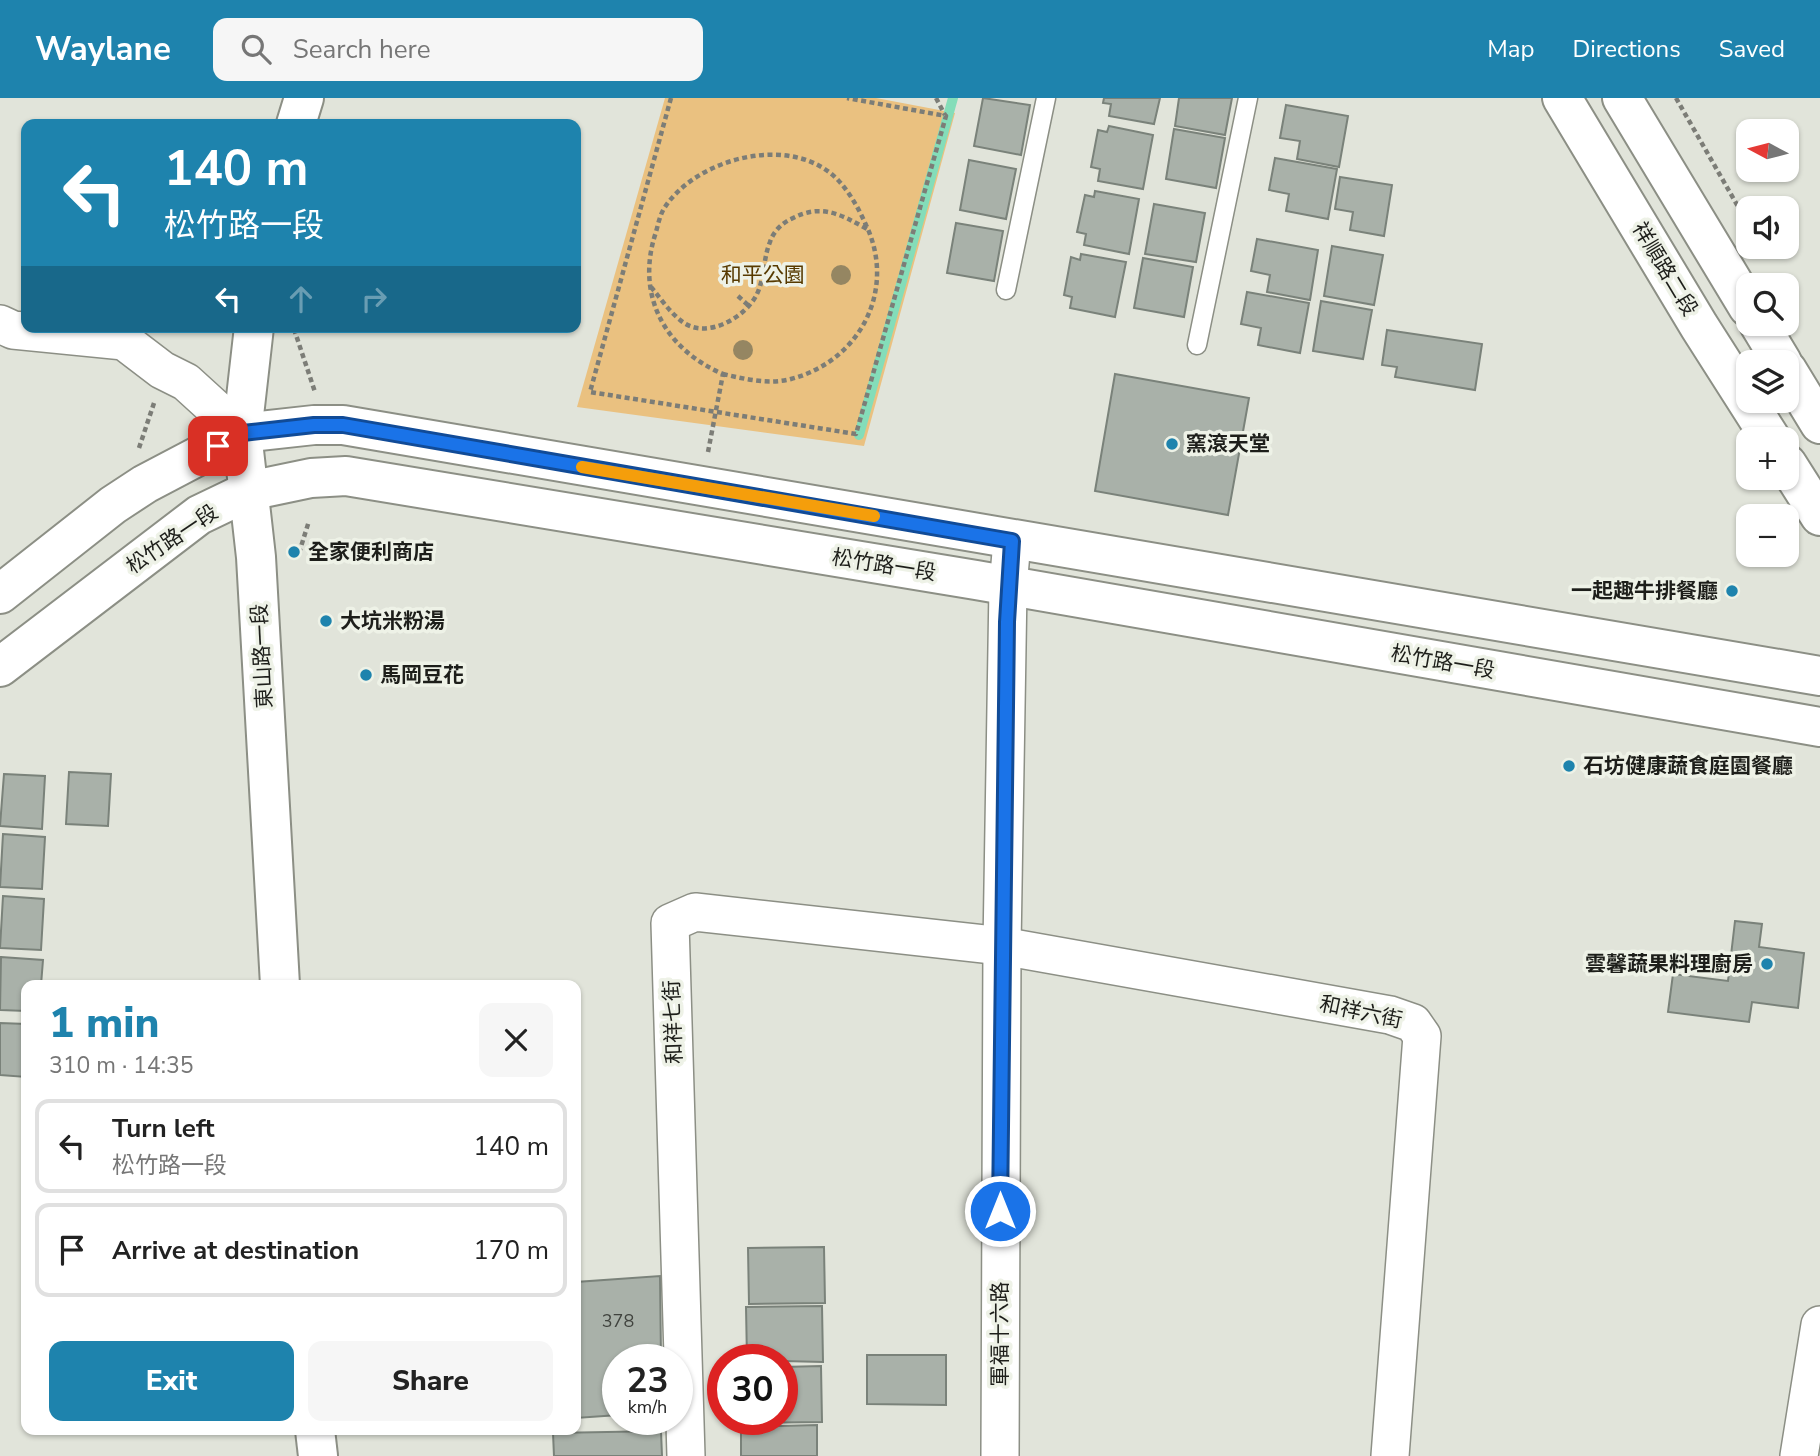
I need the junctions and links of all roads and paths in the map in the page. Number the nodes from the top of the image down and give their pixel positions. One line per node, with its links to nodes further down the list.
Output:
1 (304, 98): 11 (street)
2 (671, 98): 31 (path)
3 (847, 98): 10 (path)
4 (936, 98): 10 (path)
5 (1046, 98): 16 (lane)
6 (1248, 98): 26 (lane)
7 (1562, 98): 33 (street, 祥順路二段)
8 (1622, 98): 15 (street)
9 (1676, 98): 12 (path)
10 (946, 116): 18 (path)
11 (298, 119)
12 (1736, 203)
13 (869, 230): 14 (path); 20 (path); 27 (path)
14 (649, 284): 20 (path); 27 (path)
15 (1736, 287)
16 (1006, 290)
17 (738, 296): 20 (path)
18 (894, 300): 19 (path); 31 (path)
19 (903, 302)
20 (749, 306)
21 (0, 324): 22 (street)
22 (21, 331)
23 (43, 333): 34 (street)
24 (253, 333): 34 (street, 東山路一段)
25 (295, 333): 29 (path)
26 (1196, 345)
27 (723, 374): 31 (path)
28 (1799, 390): 32 (street)
29 (315, 392)
30 (157, 394): 35 (path)
31 (716, 412): 37 (path)
32 (1820, 424)
33 (1763, 427)
34 (243, 433): 37 (street); 38 (street, 東山路一段); 44 (street)
35 (137, 454)
36 (1799, 483): 39 (street)
37 (701, 487): 41 (street)
38 (249, 491): 43 (street, 松竹路一段); 45 (street, 松竹路一段); 49 (street, 東山路一段)
39 (1820, 516)
40 (309, 521): 42 (path)
41 (1012, 541): 43 (street, 軍福十六路); 46 (street)
42 (299, 553)
43 (1008, 587): 47 (street, 松竹路一段); 48 (street, 軍福十六路)
44 (0, 594)
45 (0, 667)
46 (1820, 676)
47 (1820, 727)
48 (1002, 946): 53 (street, 和祥七街); 54 (street, 軍福十六路); 55 (street, 和祥六街)
49 (280, 980)
50 (1820, 1325): 56 (street)
51 (316, 1435): 52 (street)
52 (318, 1456)
53 (686, 1456)
54 (1000, 1456)
55 (1390, 1456)
56 (1799, 1456)

